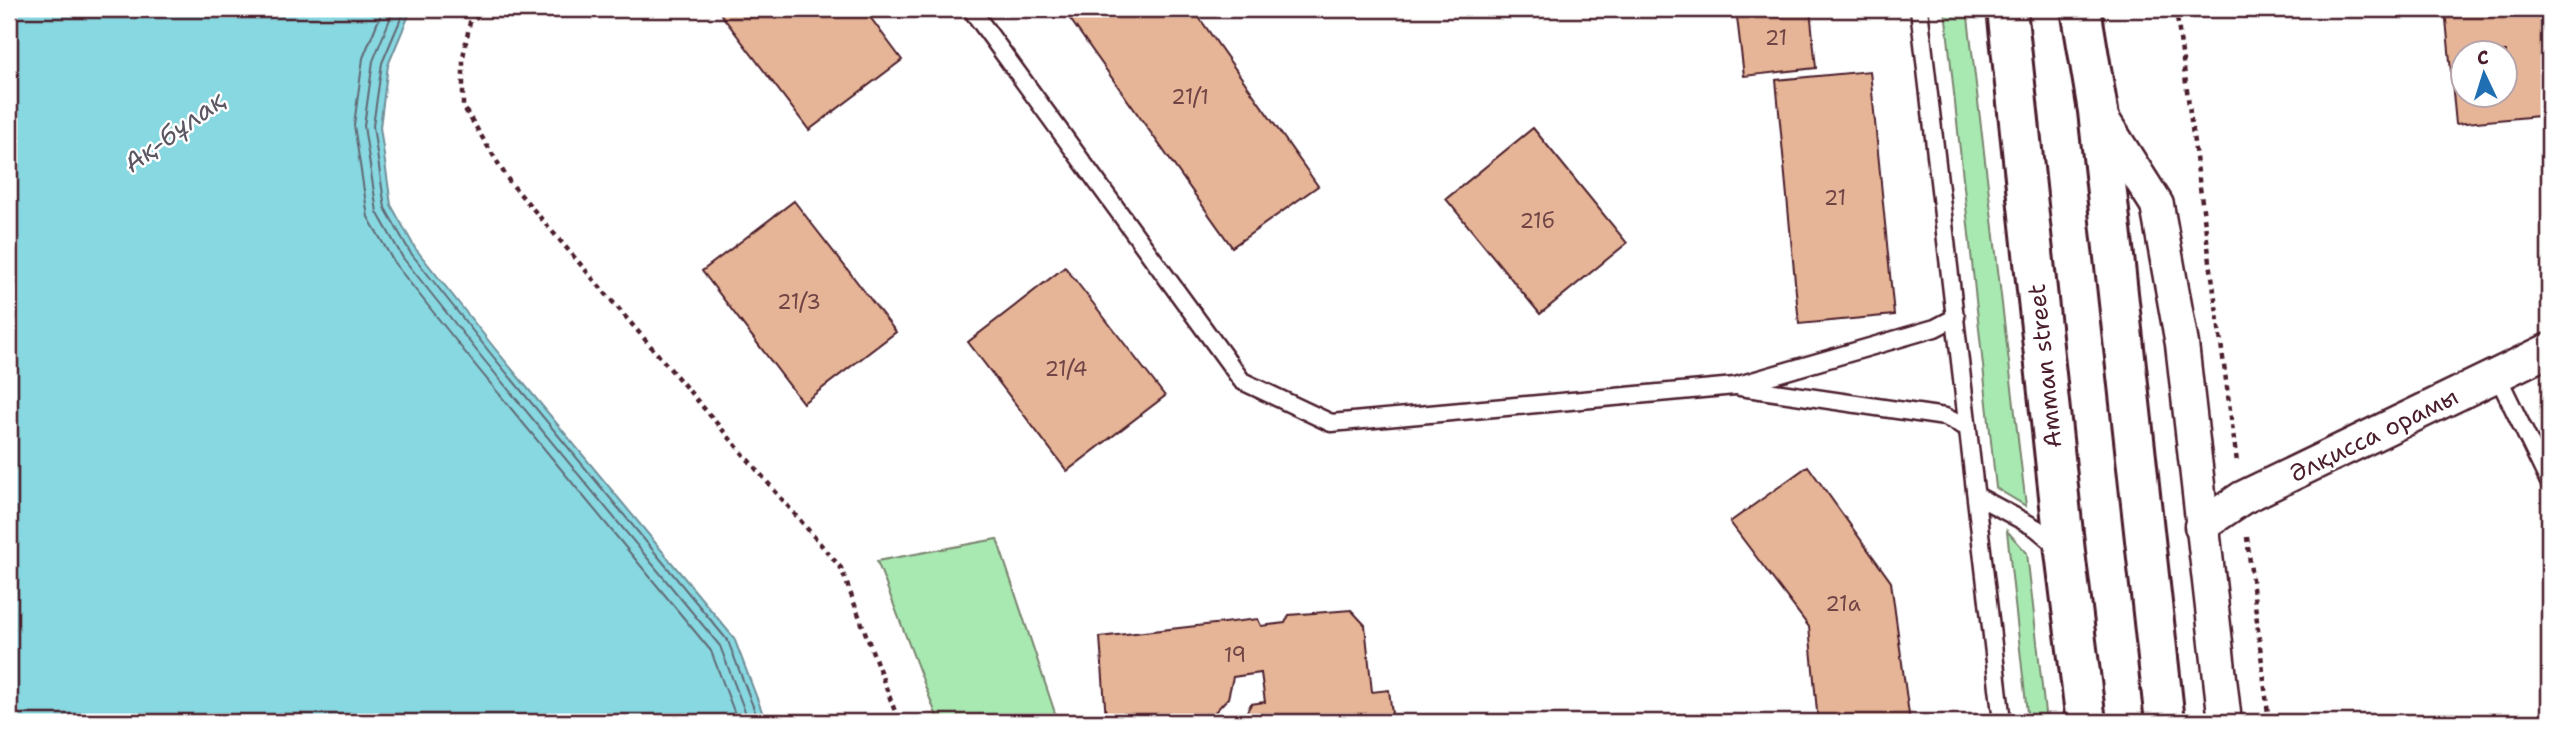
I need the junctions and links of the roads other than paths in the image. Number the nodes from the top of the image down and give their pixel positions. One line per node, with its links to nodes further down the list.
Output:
1 (971, 9): 9 (lane)
2 (1919, 9): 6 (lane)
3 (2007, 9): 14 (main road, Amman street)
4 (2081, 9): 5 (main road)
5 (2098, 111): 13 (street); 17 (main road)
6 (1956, 317): 9 (lane); 10 (lane)
7 (2549, 350): 8 (street, Әлқисса орамы)
8 (2497, 375): 11 (lane); 13 (street, Әлқисса орамы)
9 (1735, 386): 10 (lane)
10 (1968, 428): 12 (lane)
11 (2549, 482)
12 (1977, 496): 14 (lane); 15 (lane)
13 (2201, 526): 18 (street)
14 (2065, 552): 16 (main road, Amman street)
15 (2002, 722)
16 (2086, 722)
17 (2165, 722)
18 (2225, 722)

